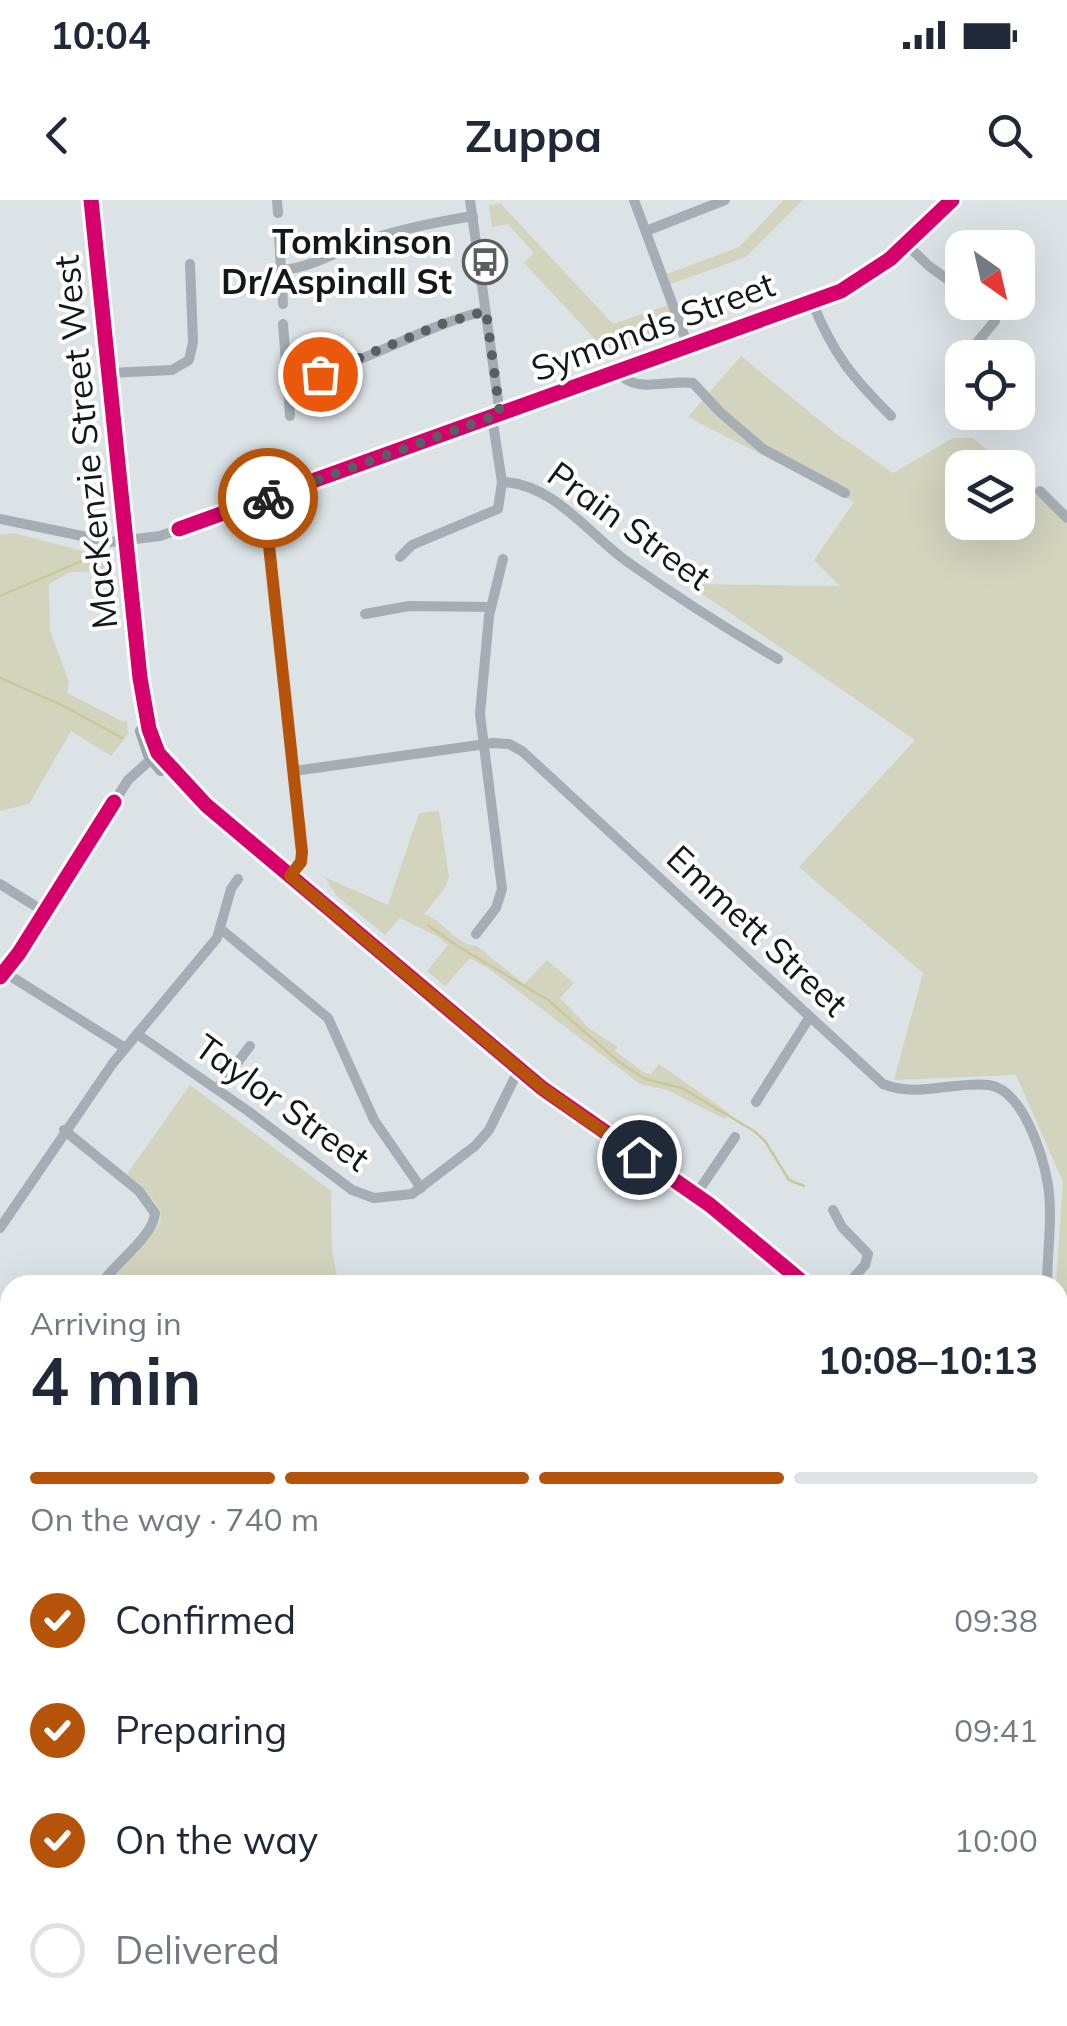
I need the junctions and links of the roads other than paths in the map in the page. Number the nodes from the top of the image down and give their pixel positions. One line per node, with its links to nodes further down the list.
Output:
1 (90, 200): 23 (main road, MacKenzie Street West)
2 (277, 200): 7 (street)
3 (470, 200): 8 (street, Prain Street)
4 (634, 200): 9 (street)
5 (726, 200): 9 (street)
6 (952, 200): 11 (street, Symonds Street)
7 (278, 214)
8 (473, 216): 13 (street); 17 (street, Prain Street)
9 (646, 231): 21 (street)
10 (279, 234): 13 (street)
11 (906, 245): 14 (street); 15 (street, Symonds Street)
12 (190, 264): 23 (street)
13 (280, 270): 16 (street)
14 (945, 276)
15 (812, 302): 21 (street, Symonds Street); 27 (street)
16 (283, 304)
17 (486, 311): 24 (street); 25 (street, Prain Street)
18 (995, 320): 20 (street)
19 (283, 324): 24 (street)
20 (979, 340)
21 (688, 346): 22 (street, Symonds Street)
22 (618, 372): 25 (street, Symonds Street); 30 (street)
23 (109, 373): 34 (main road, MacKenzie Street West)
24 (288, 380): 26 (street)
25 (496, 415): 28 (street, Prain Street); 31 (street, Symonds Street)
26 (290, 416)
27 (891, 416)
28 (502, 482): 35 (street); 39 (street, Prain Street)
29 (1040, 491): 33 (street)
30 (846, 493)
31 (264, 499): 34 (street, Symonds Street); 42 (street)
32 (0, 518): 34 (street)
33 (1067, 518)
34 (125, 542): 41 (main road, MacKenzie Street West)
35 (400, 556)
36 (503, 559): 37 (street)
37 (490, 607): 38 (street); 40 (street)
38 (365, 614)
39 (778, 659)
40 (483, 744): 42 (street, Emmett Street); 48 (street); 50 (street, Emmett Street)
41 (155, 756): 43 (main road); 46 (street)
42 (294, 771): 43 (street)
43 (290, 876): 54 (main road)
44 (238, 879): 47 (street)
45 (0, 884): 46 (street)
46 (44, 912): 49 (street)
47 (222, 930): 51 (street); 59 (street)
48 (476, 934)
49 (2, 974): 53 (street)
50 (809, 1018): 56 (street); 66 (street, Emmett Street)
51 (137, 1034): 53 (street); 55 (street, Taylor Street)
52 (250, 1046): 55 (street)
53 (125, 1048): 57 (street)
54 (520, 1070): 59 (street, Taylor Street); 60 (main road)
55 (217, 1090): 59 (street, Taylor Street)
56 (756, 1102)
57 (64, 1130): 62 (street); 63 (street)
58 (735, 1137): 60 (street)
59 (421, 1188)
60 (695, 1196): 64 (main road)
61 (834, 1210): 65 (street)
62 (0, 1228)
63 (108, 1275)
64 (794, 1275)
65 (856, 1275)
66 (1046, 1275)

